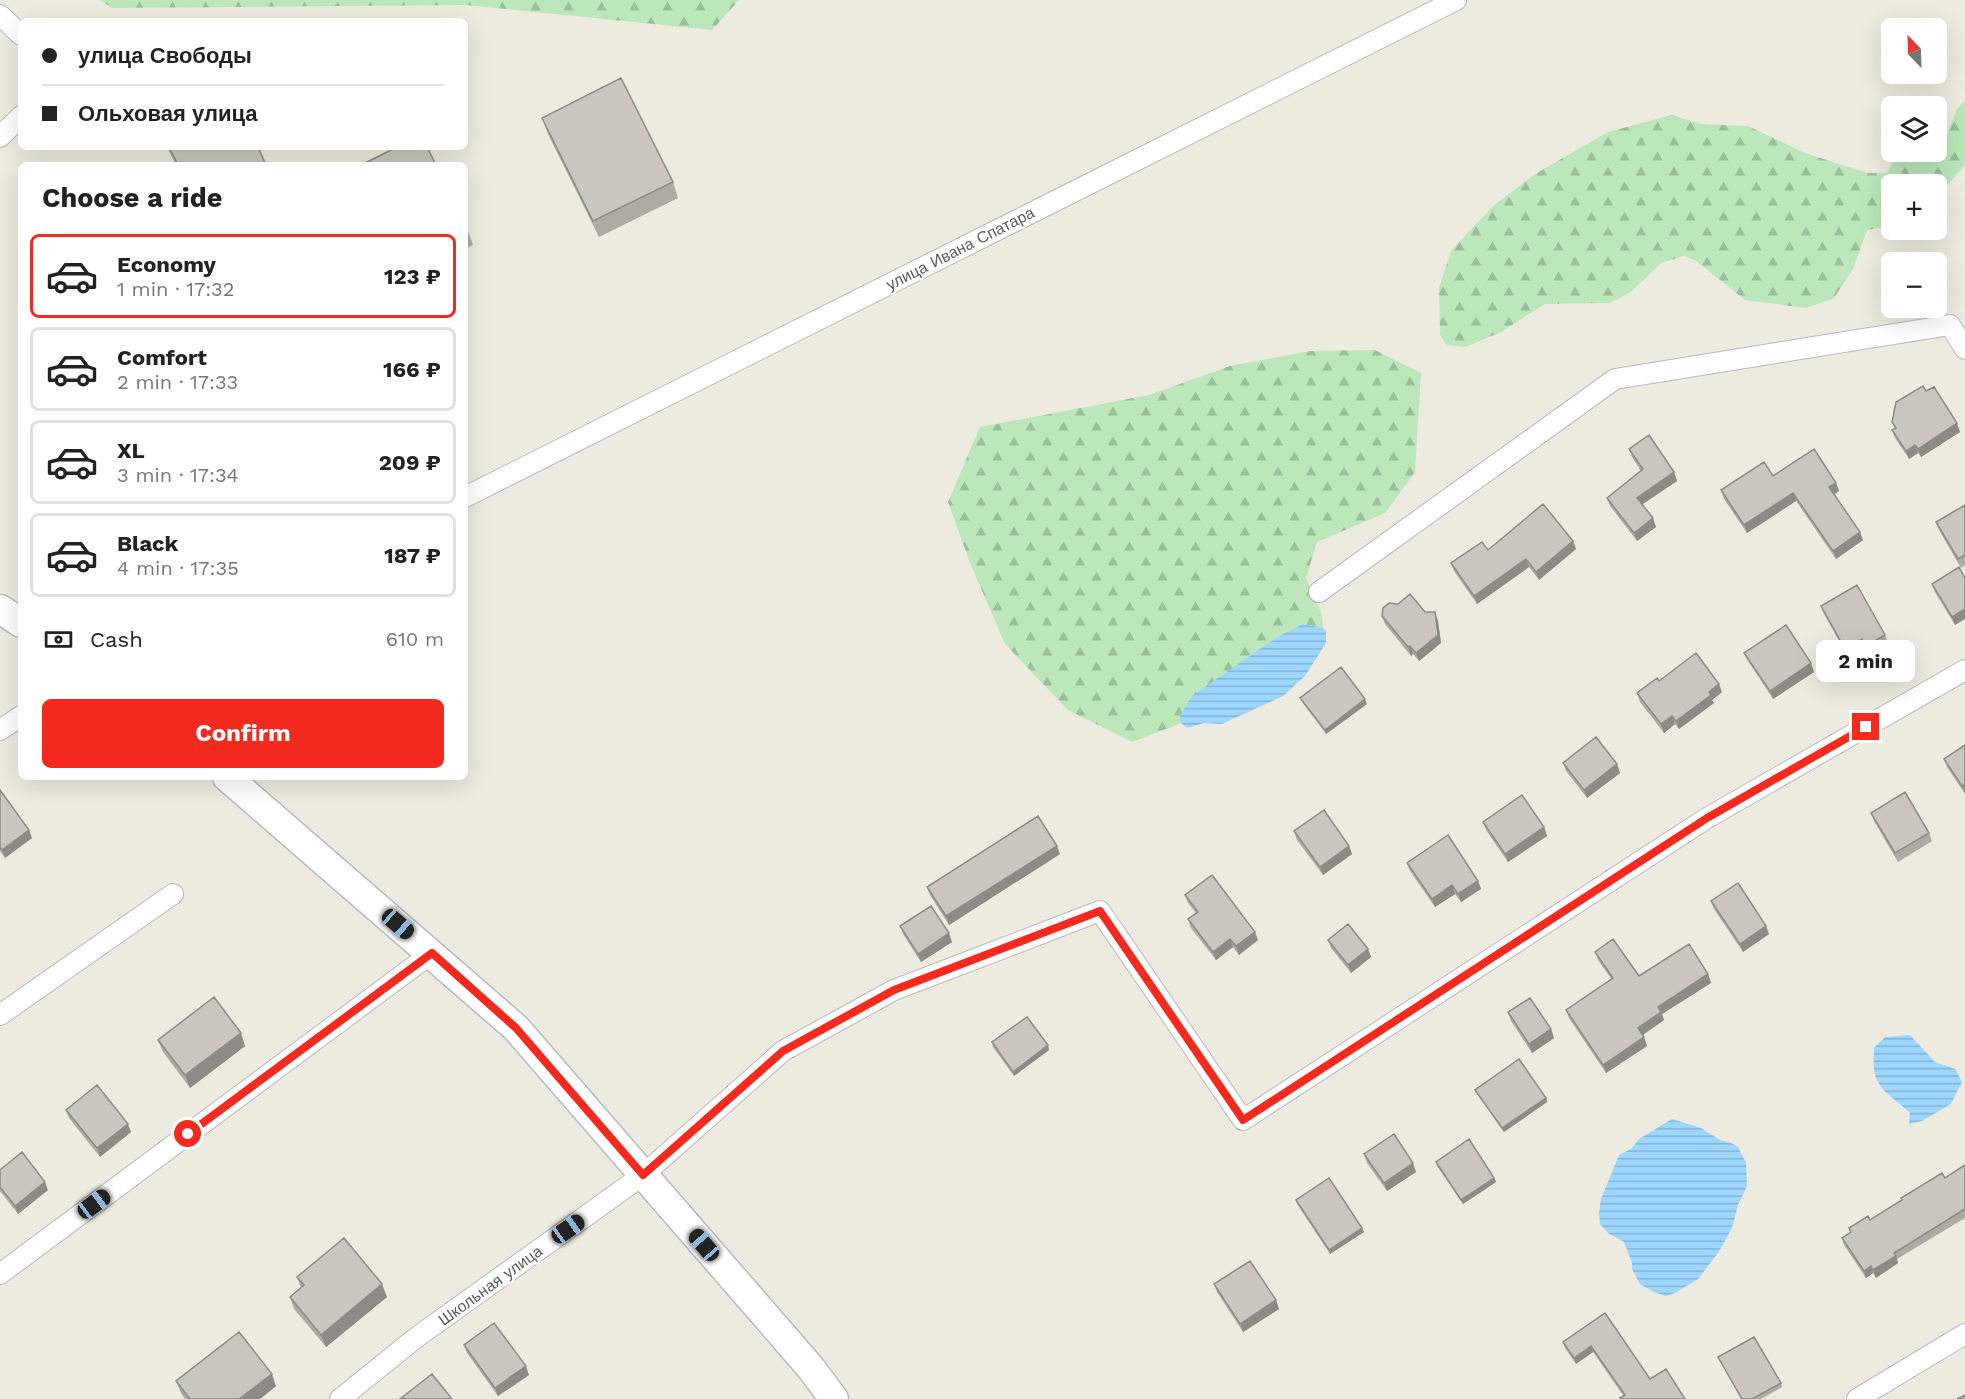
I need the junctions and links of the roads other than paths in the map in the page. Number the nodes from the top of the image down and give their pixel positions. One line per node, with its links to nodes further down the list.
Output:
1 (1456, 0): 7 (street, улица Ивана Спатара)
2 (0, 15): 3 (street)
3 (18, 32)
4 (18, 119): 5 (street)
5 (0, 137)
6 (1965, 349): 8 (street)
7 (468, 495)
8 (1319, 592)
9 (0, 609): 10 (main road)
10 (18, 621)
11 (1965, 670): 18 (street, Школьная улица)
12 (18, 718): 13 (street)
13 (0, 730)
14 (230, 780): 16 (main road)
15 (172, 894): 17 (street)
16 (432, 953): 18 (main road); 19 (street)
17 (0, 1015)
18 (643, 1175): 21 (street, Школьная улица); 22 (main road)
19 (0, 1274)
20 (1965, 1334): 23 (street)
21 (340, 1399)
22 (834, 1399)
23 (1857, 1399)

